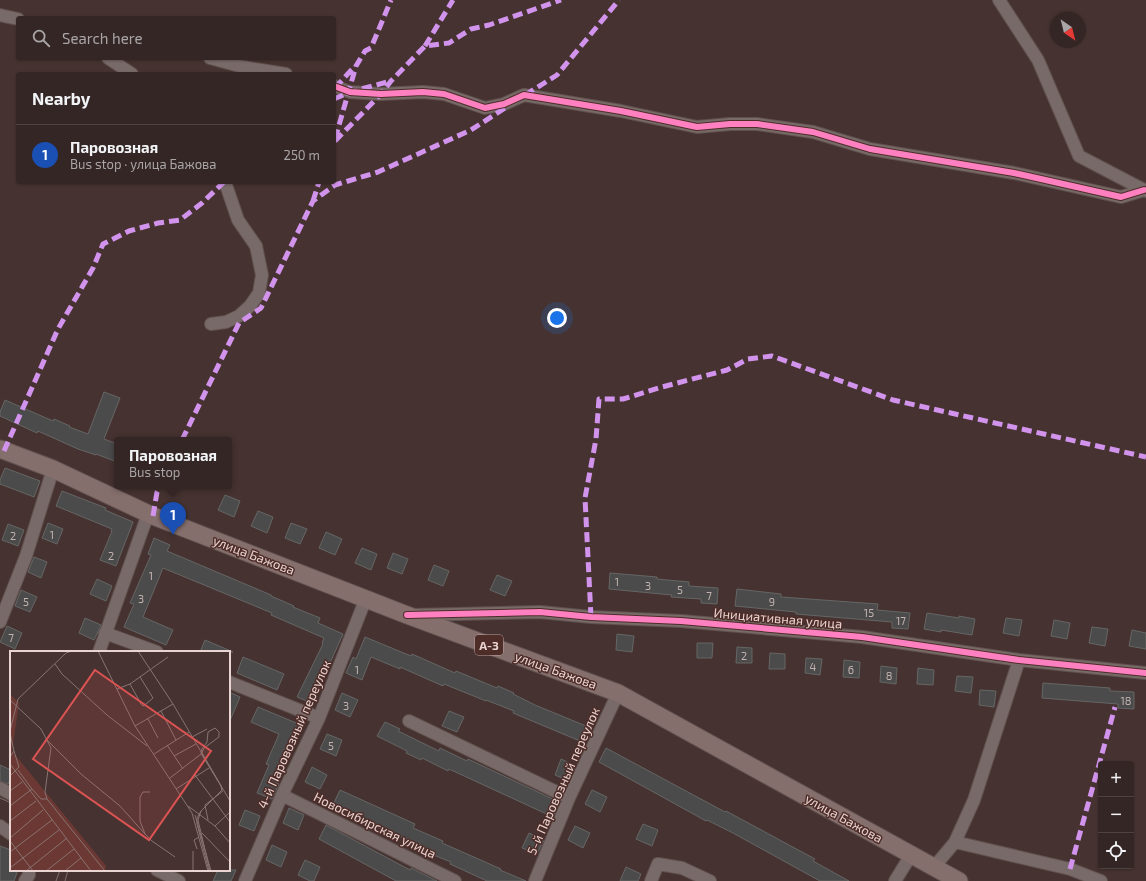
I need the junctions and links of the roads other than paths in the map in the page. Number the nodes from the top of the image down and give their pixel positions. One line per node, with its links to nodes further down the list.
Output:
1 (999, 0): 10 (street)
2 (0, 15): 3 (street)
3 (16, 19)
4 (111, 60): 6 (street)
5 (217, 60): 7 (street)
6 (129, 72)
7 (274, 72)
8 (336, 87): 10 (street)
9 (225, 184): 11 (street)
10 (1145, 190)
11 (211, 324)
12 (0, 449): 13 (highway, улица Бажова / A-3)
13 (53, 469): 14 (highway, улица Бажова / A-3); 17 (street)
14 (148, 514): 15 (highway, улица Бажова / A-3); 18 (street)
15 (366, 598): 16 (highway, улица Бажова / A-3); 25 (street, 4-й Паровозный переулок)
16 (407, 615): 21 (street, Инициативная улица); 24 (highway, улица Бажова / A-3)
17 (0, 622)
18 (105, 633): 19 (street); 20 (street)
19 (99, 651)
20 (154, 651)
21 (1019, 660): 22 (street, Инициативная улица); 33 (street)
22 (1146, 673)
23 (230, 682): 25 (street)
24 (618, 693): 30 (street, 5-й Паровозный переулок); 34 (highway, улица Бажова / A-3)
25 (319, 718): 29 (street, 4-й Паровозный переулок)
26 (409, 721): 30 (street)
27 (0, 788): 28 (street)
28 (10, 793)
29 (282, 795): 40 (street, 4-й Паровозный переулок); 41 (street, Новосибирская улица)
30 (569, 798): 42 (street, 5-й Паровозный переулок)
31 (0, 826): 32 (street)
32 (10, 833)
33 (955, 842): 35 (street); 47 (street)
34 (911, 855): 35 (highway, улица Бажова / A-3); 45 (street)
35 (934, 868): 46 (highway, улица Бажова / A-3)
36 (29, 871): 38 (street)
37 (159, 871): 39 (street)
38 (25, 881)
39 (179, 881)
40 (245, 881)
41 (455, 881)
42 (535, 881)
43 (651, 881): 44 (street)
44 (710, 881)
45 (895, 881)
46 (959, 881)
47 (1101, 881)

